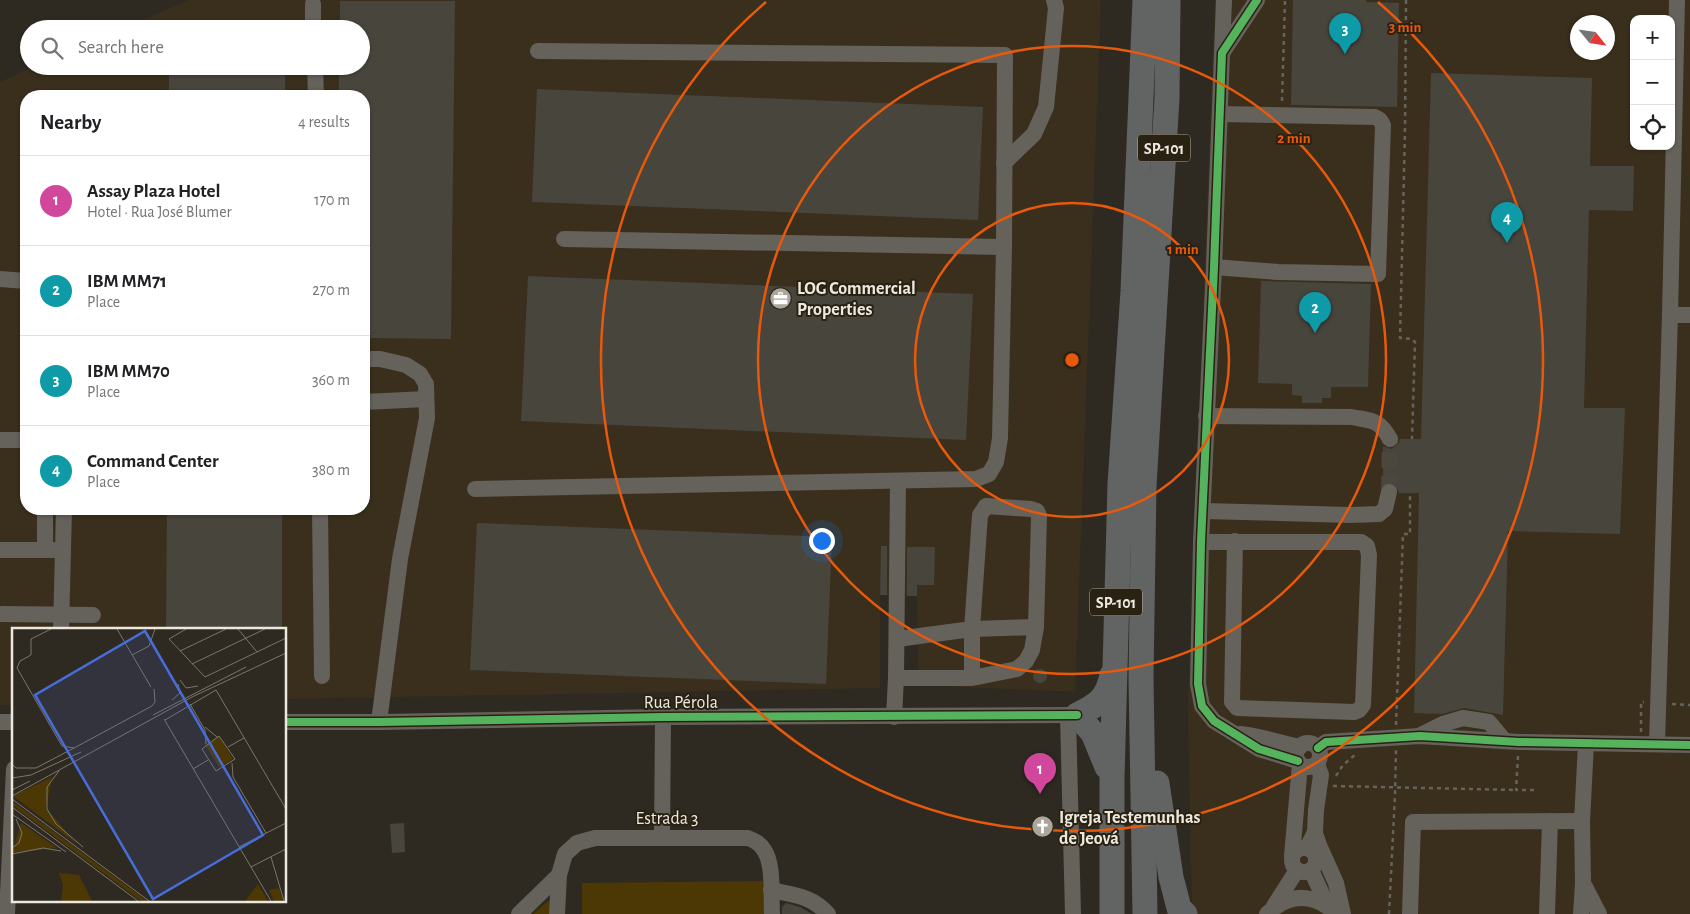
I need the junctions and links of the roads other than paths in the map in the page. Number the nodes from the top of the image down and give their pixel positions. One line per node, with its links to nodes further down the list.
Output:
1 (1054, 0): 18 (street)
2 (1141, 0): 11 (highway)
3 (1145, 0): 11 (highway, SP-101)
4 (1168, 0): 16 (highway, SP-101)
5 (1176, 0): 16 (highway)
6 (1224, 0): 13 (street)
7 (1257, 0): 13 (street)
8 (1677, 0): 24 (street)
9 (313, 4): 10 (street)
10 (313, 20)
11 (1145, 39): 51 (highway, SP-101)
12 (538, 51): 18 (street)
13 (1222, 53): 17 (street)
14 (315, 75): 15 (street)
15 (316, 90)
16 (1167, 98): 55 (highway, SP-101)
17 (1220, 114): 21 (street); 21 (street)
18 (1004, 163): 20 (street)
19 (564, 239): 20 (street)
20 (1004, 247): 33 (street)
21 (1214, 268): 29 (street)
22 (0, 279): 23 (street)
23 (20, 281)
24 (1670, 315): 25 (street); 62 (street)
25 (1690, 315)
26 (370, 359): 27 (street)
27 (426, 399): 28 (street); 60 (street)
28 (370, 402)
29 (1206, 416): 30 (street); 36 (street)
30 (1390, 439)
31 (0, 440): 32 (street)
32 (20, 440)
33 (898, 482): 34 (street); 50 (street)
34 (475, 489)
35 (1390, 492): 36 (street)
36 (1204, 511): 41 (street)
37 (45, 515): 43 (street)
38 (64, 515): 44 (street)
39 (320, 515): 52 (street)
40 (1235, 541): 40 (street); 41 (street)
41 (1201, 542): 64 (street)
42 (0, 550): 43 (street)
43 (45, 550): 44 (street)
44 (62, 550): 47 (street)
45 (2, 614): 47 (street)
46 (93, 615): 47 (street)
47 (61, 622)
48 (1036, 627): 49 (street); 49 (street); 54 (street)
49 (972, 629): 50 (street); 54 (street)
50 (897, 639): 53 (street)
51 (1115, 659): 56 (highway); 66 (highway, SP-101)
52 (322, 676)
53 (896, 678): 54 (street); 58 (street)
54 (972, 678)
55 (1141, 678): 76 (highway, SP-101); 86 (highway)
56 (1073, 715): 58 (street, Rua Pérola); 66 (highway); 84 (street)
57 (663, 717): 58 (street, Rua Pérola); 60 (street, Rua Pérola); 71 (street)
58 (894, 717)
59 (286, 722): 60 (street, Rua Pérola)
60 (378, 722)
61 (1586, 744): 62 (street); 65 (street); 69 (street)
62 (1657, 744): 63 (street)
63 (1690, 745)
64 (1299, 758): 65 (street); 72 (street)
65 (1318, 758): 70 (street)
66 (1112, 779): 85 (highway, SP-101)
67 (12, 810): 79 (street)
68 (1550, 820): 69 (street); 88 (street); 89 (street)
69 (1582, 821): 74 (street)
70 (1315, 832): 72 (street); 87 (street)
71 (662, 838): 73 (street, Estrada 3); 75 (street, Estrada 3)
72 (1300, 865): 77 (street); 78 (street)
73 (559, 875): 80 (street); 81 (street, Estrada 3)
74 (1583, 883): 90 (street); 91 (street)
75 (771, 890): 82 (street, Estrada 3); 83 (street)
76 (1149, 908)
77 (1332, 909): 78 (street)
78 (1270, 912)
79 (7, 914)
80 (519, 914)
81 (558, 914)
82 (772, 914)
83 (828, 914)
84 (1073, 914)
85 (1112, 914)
86 (1185, 914)
87 (1343, 914)
88 (1410, 914)
89 (1547, 914)
90 (1581, 914)
91 (1599, 914)

